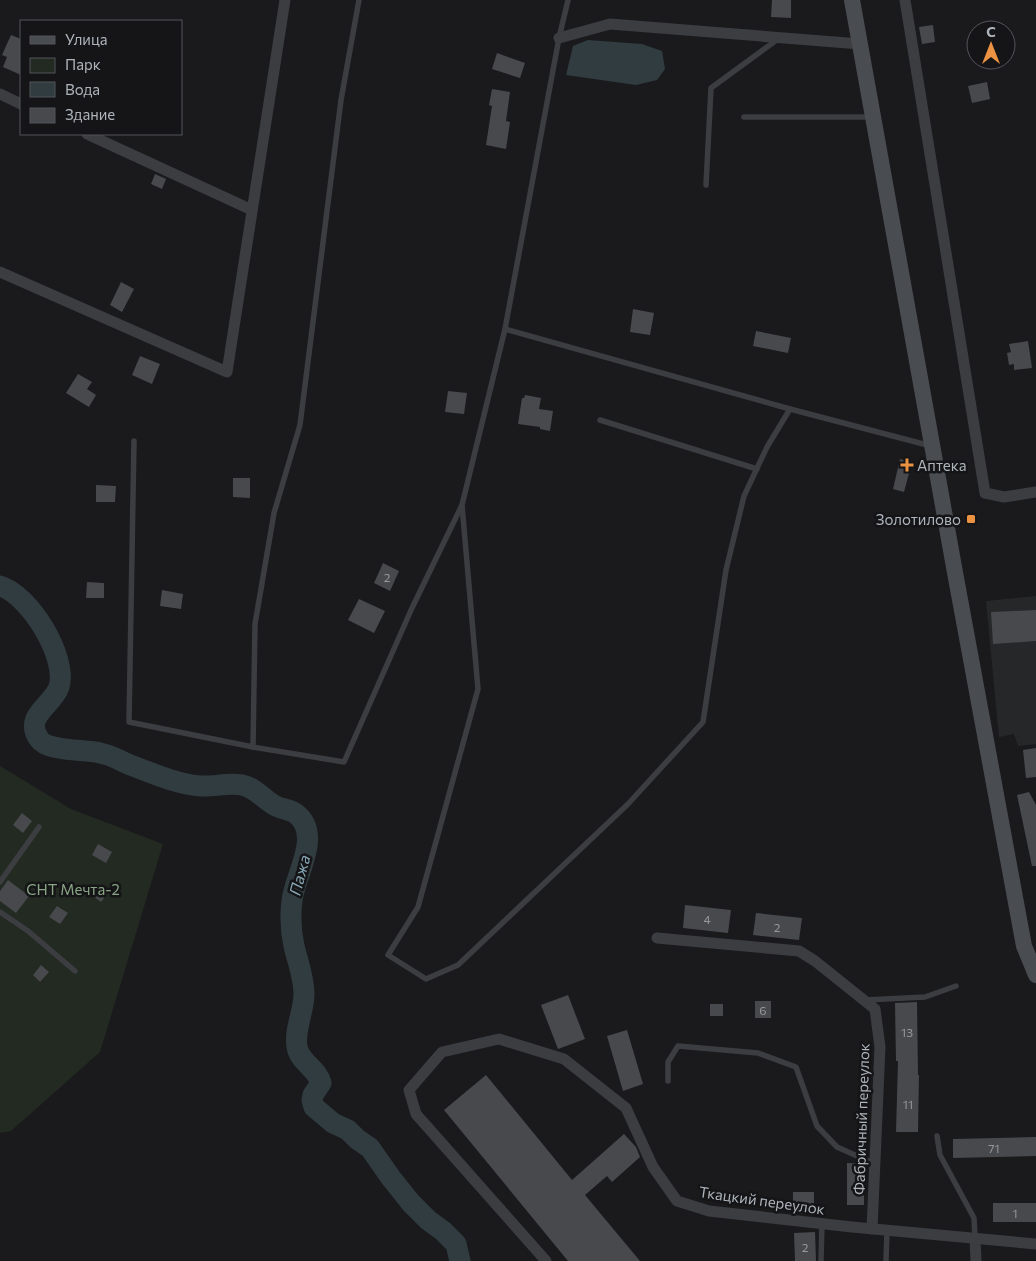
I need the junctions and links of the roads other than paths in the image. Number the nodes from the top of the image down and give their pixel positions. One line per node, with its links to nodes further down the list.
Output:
1 (285, 0): 15 (street)
2 (359, 0): 25 (lane)
3 (568, 0): 6 (lane)
4 (852, 0): 8 (main road)
5 (905, 0): 23 (street)
6 (559, 38): 7 (street); 17 (lane)
7 (780, 38): 8 (street); 14 (lane)
8 (860, 44): 12 (main road)
9 (0, 94): 10 (street)
10 (20, 104)
11 (744, 117): 12 (lane)
12 (873, 118): 21 (main road)
13 (89, 135): 15 (street)
14 (706, 185)
15 (252, 210): 16 (street)
16 (0, 272)
17 (505, 329): 18 (lane); 24 (lane)
18 (790, 409): 21 (lane); 22 (lane)
19 (600, 420): 22 (lane)
20 (134, 441): 25 (lane)
21 (933, 446): 31 (main road)
22 (757, 469): 24 (lane)
23 (1036, 492)
24 (462, 505): 25 (lane)
25 (253, 747)
26 (39, 827): 27 (lane)
27 (0, 882)
28 (0, 912): 30 (lane)
29 (657, 938): 33 (street, Фабричный переулок)
30 (75, 972)
31 (1036, 975)
32 (956, 986): 33 (lane)
33 (863, 1000): 36 (street, Фабричный переулок)
34 (668, 1081): 36 (lane)
35 (937, 1136): 40 (lane)
36 (875, 1164): 38 (street, Фабричный переулок)
37 (822, 1223): 38 (street, Ткацкий переулок); 42 (street, Ткацкий переулок); 43 (lane)
38 (872, 1229): 39 (street, Ткацкий переулок)
39 (887, 1230): 40 (street, Ткацкий переулок); 44 (lane)
40 (975, 1238): 41 (street, Ткацкий переулок); 45 (street)
41 (1036, 1244)
42 (546, 1261)
43 (821, 1261)
44 (886, 1261)
45 (976, 1261)

